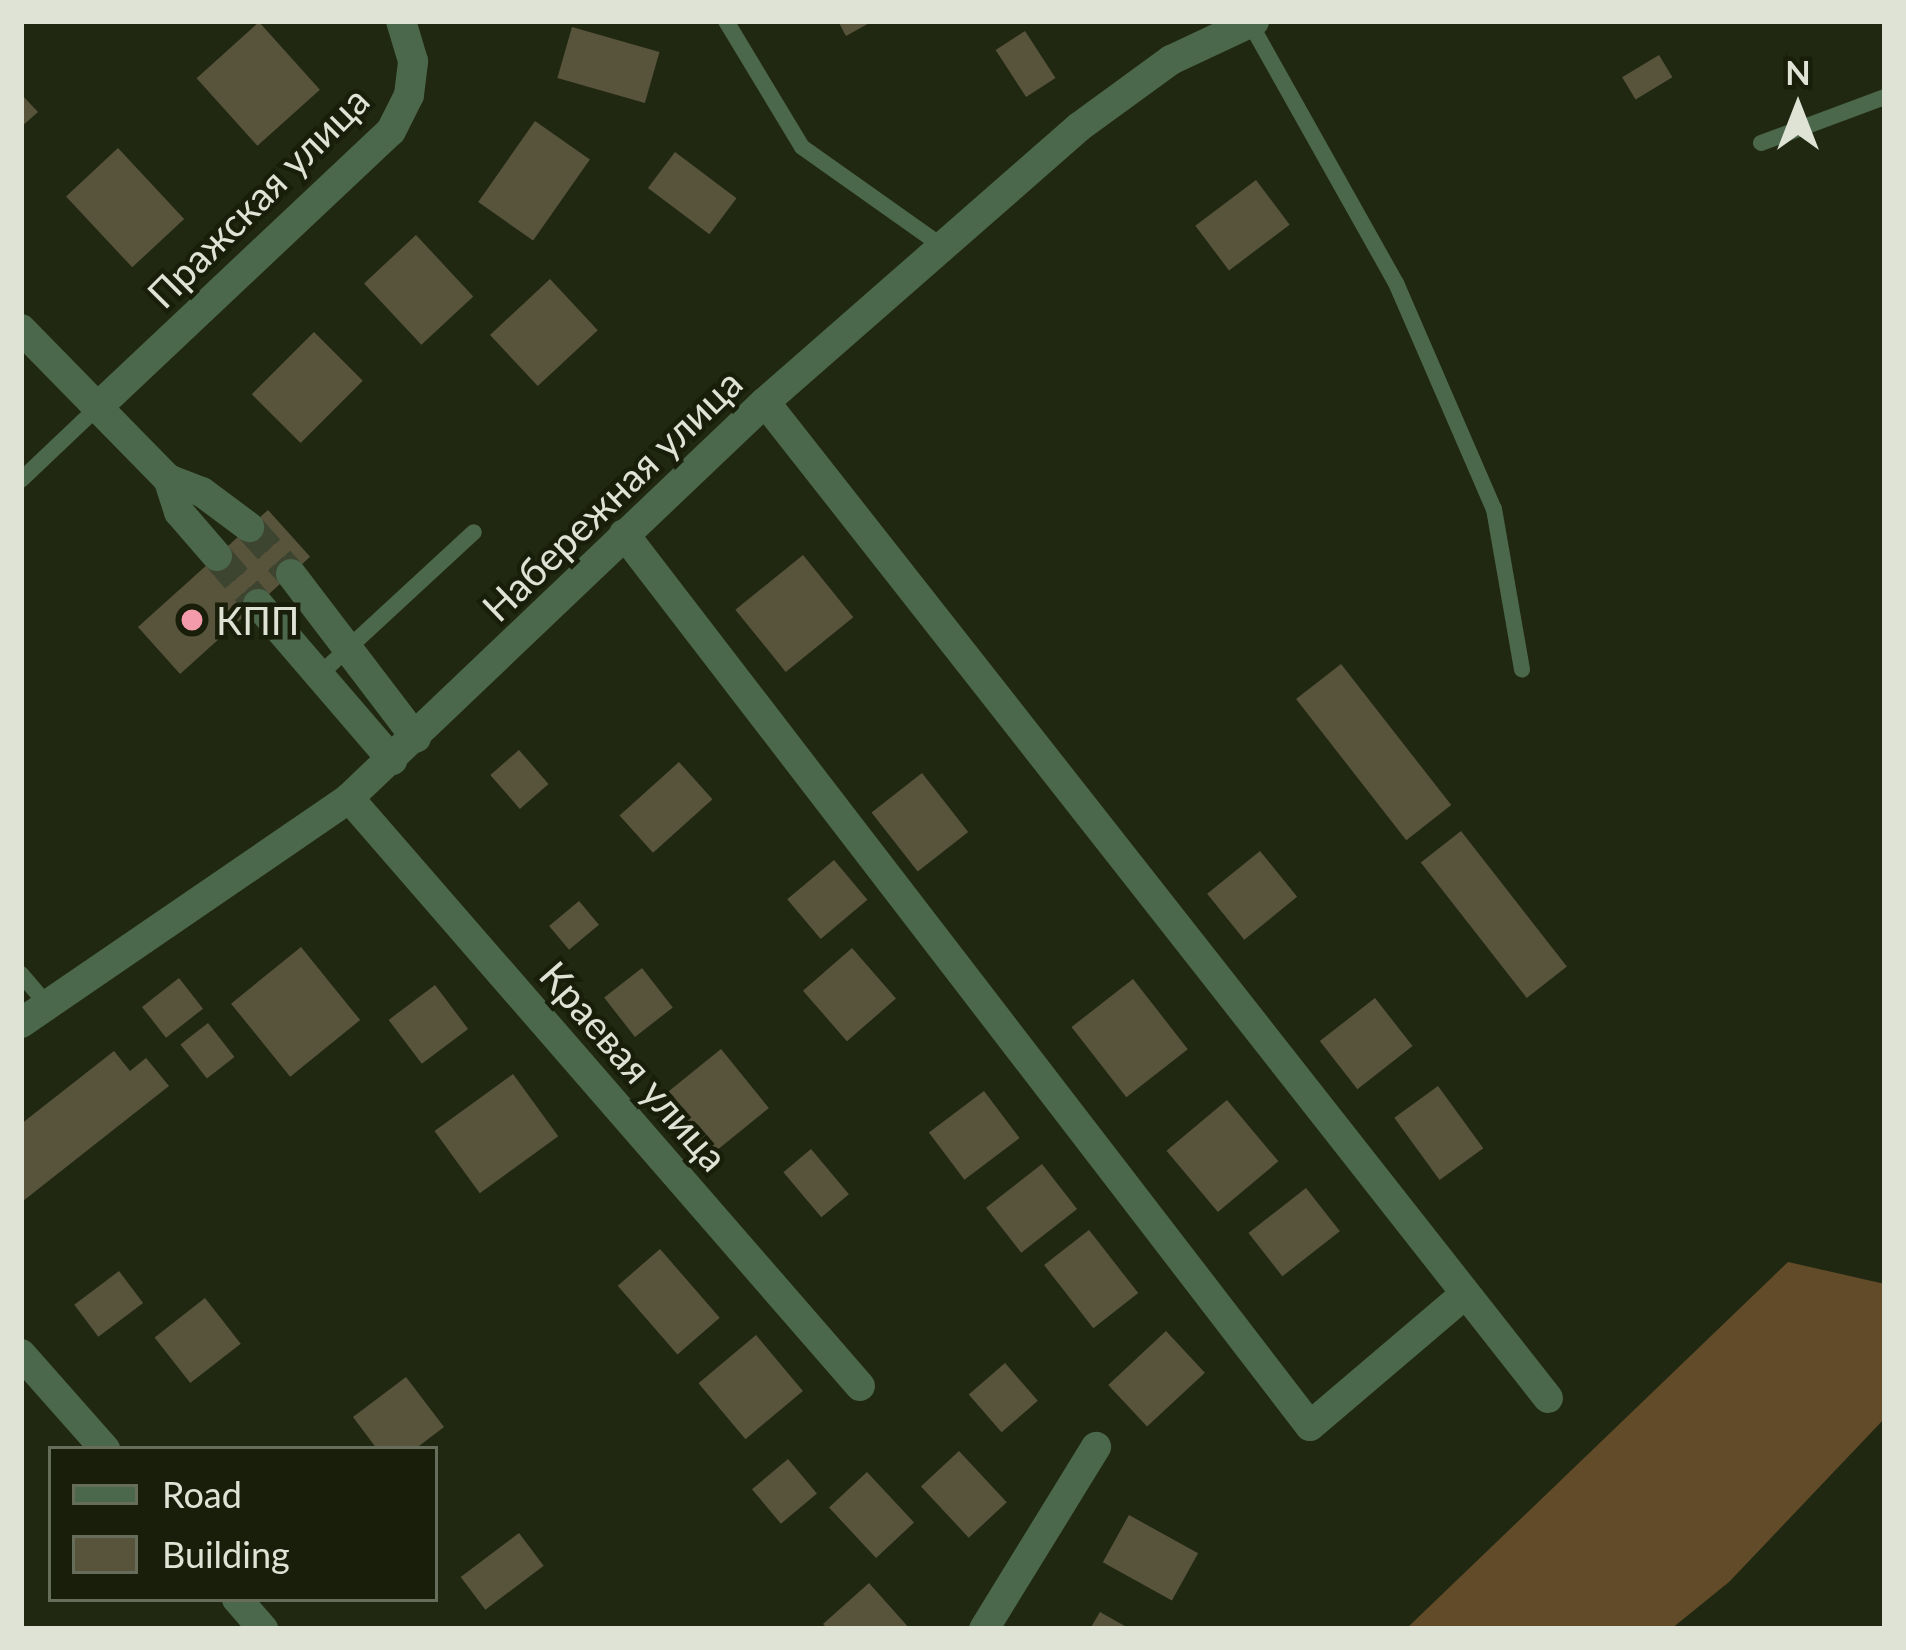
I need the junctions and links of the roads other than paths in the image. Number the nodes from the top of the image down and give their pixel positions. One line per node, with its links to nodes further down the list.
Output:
1 (401, 21): 9 (street, Пражская улица)
2 (726, 21): 6 (lane)
3 (1252, 22): 6 (street, Набережная улица); 19 (lane)
4 (1885, 97): 5 (lane)
5 (1761, 143)
6 (942, 246): 8 (street, Набережная улица)
7 (21, 329): 9 (street)
8 (765, 402): 14 (street, Набережная улица); 27 (street)
9 (101, 404): 10 (street); 11 (lane)
10 (168, 479): 12 (street); 15 (street)
11 (21, 480)
12 (249, 527)
13 (474, 532): 18 (lane)
14 (625, 534): 21 (street, Набережная улица); 27 (street)
15 (217, 556)
16 (291, 574): 18 (street)
17 (258, 604): 20 (street)
18 (342, 651): 20 (lane); 21 (street)
19 (1522, 670)
20 (318, 676): 22 (street)
21 (416, 738): 22 (street, Набережная улица)
22 (392, 760): 23 (street, Набережная улица)
23 (350, 798): 25 (street, Набережная улица); 29 (street, Краевая улица)
24 (21, 974): 25 (lane)
25 (50, 1009): 26 (street, Набережная улица)
26 (21, 1023)
27 (1463, 1296): 30 (street)
28 (21, 1354): 31 (street)
29 (860, 1386)
30 (1548, 1399)
31 (102, 1446)
32 (1096, 1447): 35 (street)
33 (240, 1602): 34 (street)
34 (263, 1629)
35 (984, 1629)

